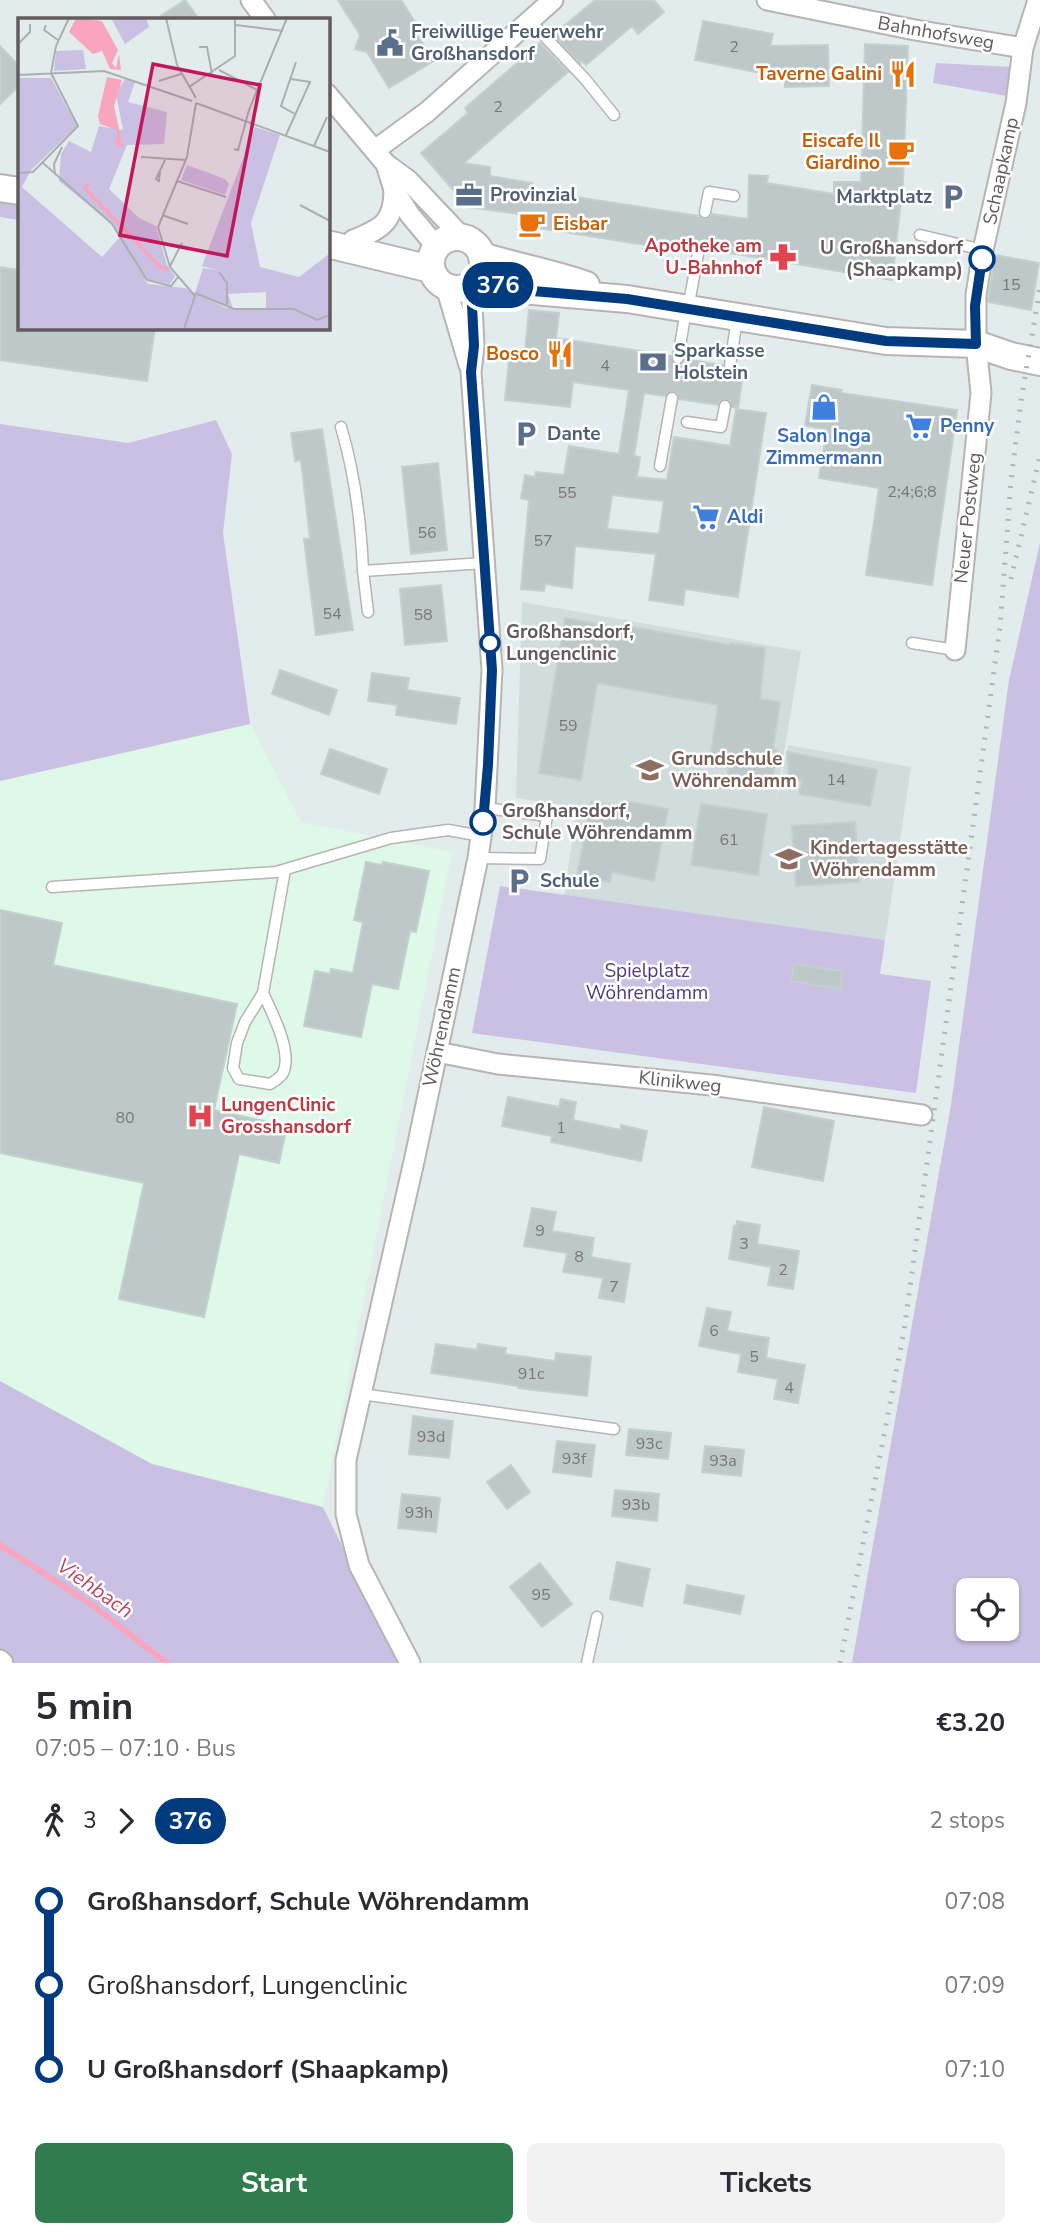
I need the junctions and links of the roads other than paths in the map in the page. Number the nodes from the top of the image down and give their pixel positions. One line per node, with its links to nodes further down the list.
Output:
1 (251, 0): 5 (street)
2 (553, 0): 6 (street)
3 (767, 0): 7 (street, Bahnhofsweg)
4 (1038, 0): 7 (street, Schaapkamp)
5 (264, 18)
6 (531, 22): 9 (lane); 10 (street)
7 (1023, 48): 20 (street, Schaapkamp)
8 (329, 96): 10 (street, Wöhrendamm)
9 (614, 115)
10 (381, 157): 12 (street, Wöhrendamm); 17 (street, Wöhrendamm)
11 (0, 188): 13 (main road)
12 (394, 190): 18 (street); 21 (street, Wöhrendamm)
13 (18, 191)
14 (734, 196): 15 (lane)
15 (705, 212)
16 (920, 235): 20 (lane)
17 (461, 236): 21 (main road, Wöhrendamm)
18 (336, 241): 21 (main road)
19 (699, 248): 22 (lane)
20 (983, 250): 24 (street, Schaapkamp)
21 (454, 268): 22 (main road); 33 (street, Wöhrendamm)
22 (687, 309): 23 (main road); 25 (lane)
23 (737, 317): 24 (main road); 27 (lane)
24 (976, 344): 26 (main road); 37 (street, Neuer Postweg)
25 (678, 358)
26 (1040, 362)
27 (730, 366)
28 (672, 398): 32 (lane)
29 (725, 406): 30 (lane)
30 (687, 422)
31 (341, 427): 34 (lane)
32 (660, 466)
33 (484, 563): 34 (lane); 38 (street, Wöhrendamm)
34 (363, 571): 35 (lane)
35 (368, 611)
36 (912, 643): 37 (lane)
37 (955, 650)
38 (485, 808): 39 (street, Wöhrendamm); 40 (lane)
39 (481, 836): 40 (street, Wöhrendamm); 41 (lane)
40 (478, 858): 44 (street, Wöhrendamm)
41 (285, 870): 42 (lane); 43 (lane)
42 (52, 887)
43 (263, 993): 43 (lane)
44 (437, 1052): 45 (street, Klinikweg); 46 (street, Wöhrendamm)
45 (922, 1115)
46 (361, 1394): 47 (lane); 49 (street, Wöhrendamm)
47 (614, 1429)
48 (597, 1617): 50 (lane)
49 (410, 1663)
50 (587, 1663)

